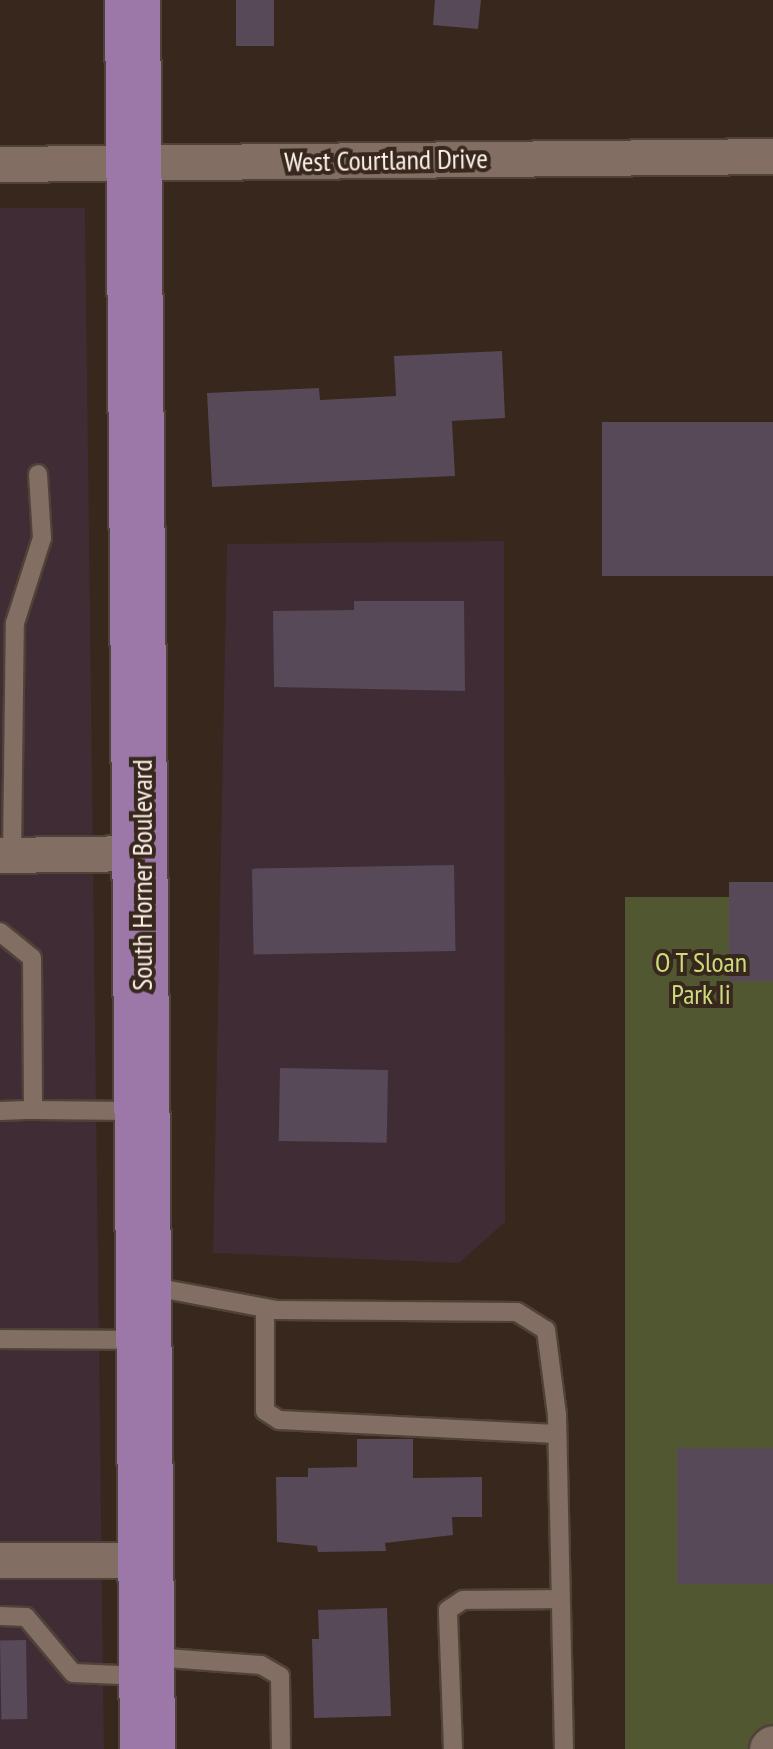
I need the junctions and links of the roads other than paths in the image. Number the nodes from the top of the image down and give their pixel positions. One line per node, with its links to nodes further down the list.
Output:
1 (132, 0): 3 (main road, South Horner Boulevard)
2 (773, 156): 3 (street, West Courtland Drive)
3 (134, 162): 4 (street, West Courtland Drive); 6 (main road, South Horner Boulevard)
4 (0, 164)
5 (38, 474): 7 (lane)
6 (142, 853): 7 (street); 11 (main road, South Horner Boulevard)
7 (6, 855)
8 (0, 932): 10 (lane)
9 (0, 1110): 10 (lane)
10 (33, 1110): 11 (lane)
11 (142, 1111): 12 (main road, South Horner Boulevard)
12 (142, 1285): 13 (lane); 15 (main road, South Horner Boulevard)
13 (266, 1308): 16 (lane); 16 (lane)
14 (0, 1339): 15 (lane)
15 (142, 1340): 18 (main road, South Horner Boulevard)
16 (557, 1434): 19 (lane)
17 (0, 1560): 18 (street)
18 (142, 1560): 21 (main road, South Horner Boulevard)
19 (560, 1600): 24 (lane); 25 (lane)
20 (0, 1616): 21 (lane)
21 (142, 1666): 22 (main road, South Horner Boulevard); 23 (lane)
22 (147, 1749)
23 (281, 1749)
24 (453, 1749)
25 (564, 1749)

